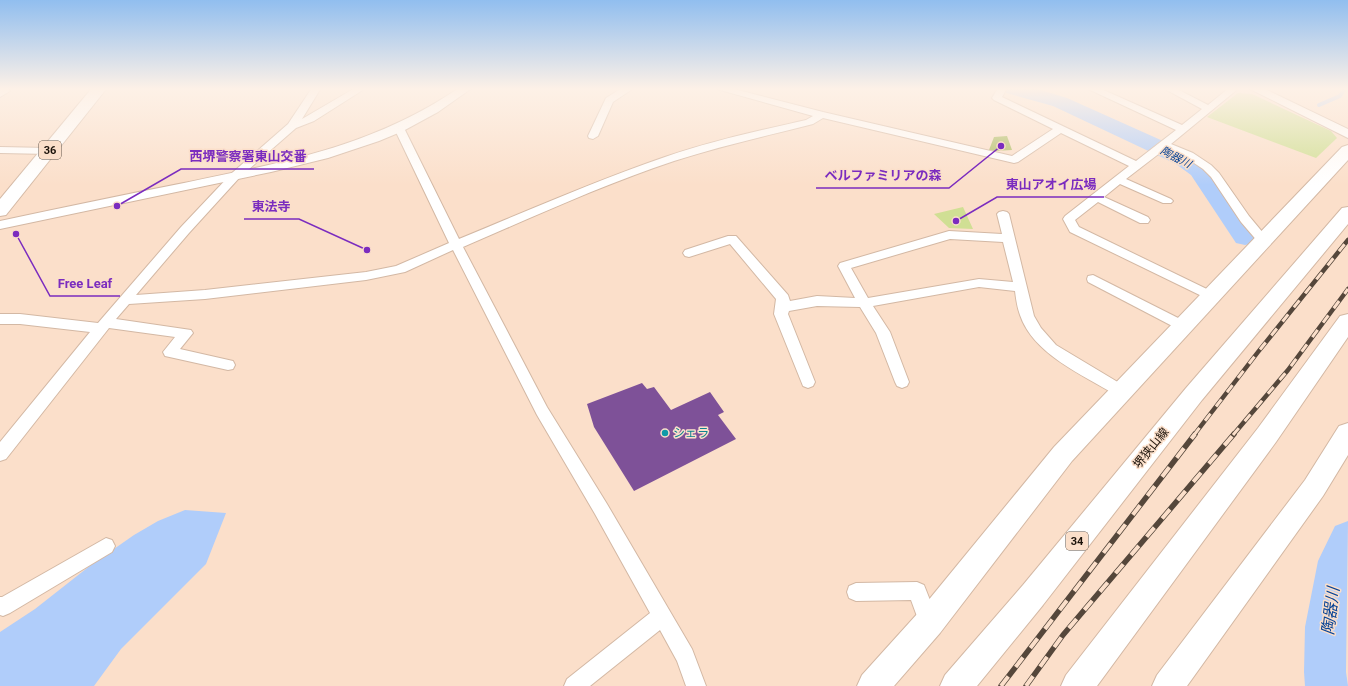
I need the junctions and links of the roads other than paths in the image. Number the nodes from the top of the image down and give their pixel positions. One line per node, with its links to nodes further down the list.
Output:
1 (74, 120): 21 (main road, 36)
2 (296, 120): 12 (street)
3 (307, 120): 12 (street)
4 (416, 120): 13 (street)
5 (600, 120): 17 (street)
6 (813, 120): 34 (street)
7 (843, 120): 14 (street)
8 (1042, 120): 14 (street)
9 (1162, 120): 15 (street)
10 (1194, 120): 15 (street)
11 (1319, 120): 16 (street)
12 (292, 126): 23 (street)
13 (399, 128): 23 (street); 34 (street)
14 (1060, 129): 22 (street)
15 (1182, 129): 18 (street)
16 (1348, 134)
17 (593, 136)
18 (1160, 146): 22 (street); 33 (street)
19 (0, 150): 21 (street)
20 (1348, 150): 33 (main road)
21 (49, 151): 27 (main road, 36)
22 (1136, 165): 24 (street)
23 (236, 175): 31 (street); 39 (street)
24 (1119, 180): 25 (street); 26 (street)
25 (1096, 198): 30 (street); 38 (street)
26 (1167, 201)
27 (0, 212)
28 (1348, 212): 60 (main road, 堺狭山線 / 34)
29 (1003, 214): 32 (street)
30 (1144, 220)
31 (0, 225)
32 (1008, 238): 37 (street); 40 (street)
33 (1264, 240): 38 (main road)
34 (456, 245): 39 (street); 55 (street)
35 (689, 253): 41 (street)
36 (1093, 279): 45 (street)
37 (1020, 287): 40 (street); 49 (street)
38 (1210, 296): 45 (main road)
39 (126, 300): 44 (street)
40 (864, 303): 41 (street); 48 (street)
41 (783, 307): 47 (street)
42 (0, 319): 44 (street)
43 (1348, 321): 61 (main road)
44 (103, 326): 46 (street); 51 (street)
45 (1183, 326): 49 (main road)
46 (228, 365)
47 (808, 382)
48 (902, 382)
49 (1121, 391): 56 (main road)
50 (1348, 433): 62 (main road)
51 (0, 454)
52 (106, 546): 54 (street)
53 (856, 592): 56 (street)
54 (0, 606)
55 (662, 616): 57 (street); 58 (street)
56 (929, 623): 59 (main road)
57 (574, 686)
58 (696, 686)
59 (873, 686)
60 (956, 686)
61 (1077, 686)
62 (1168, 686)

